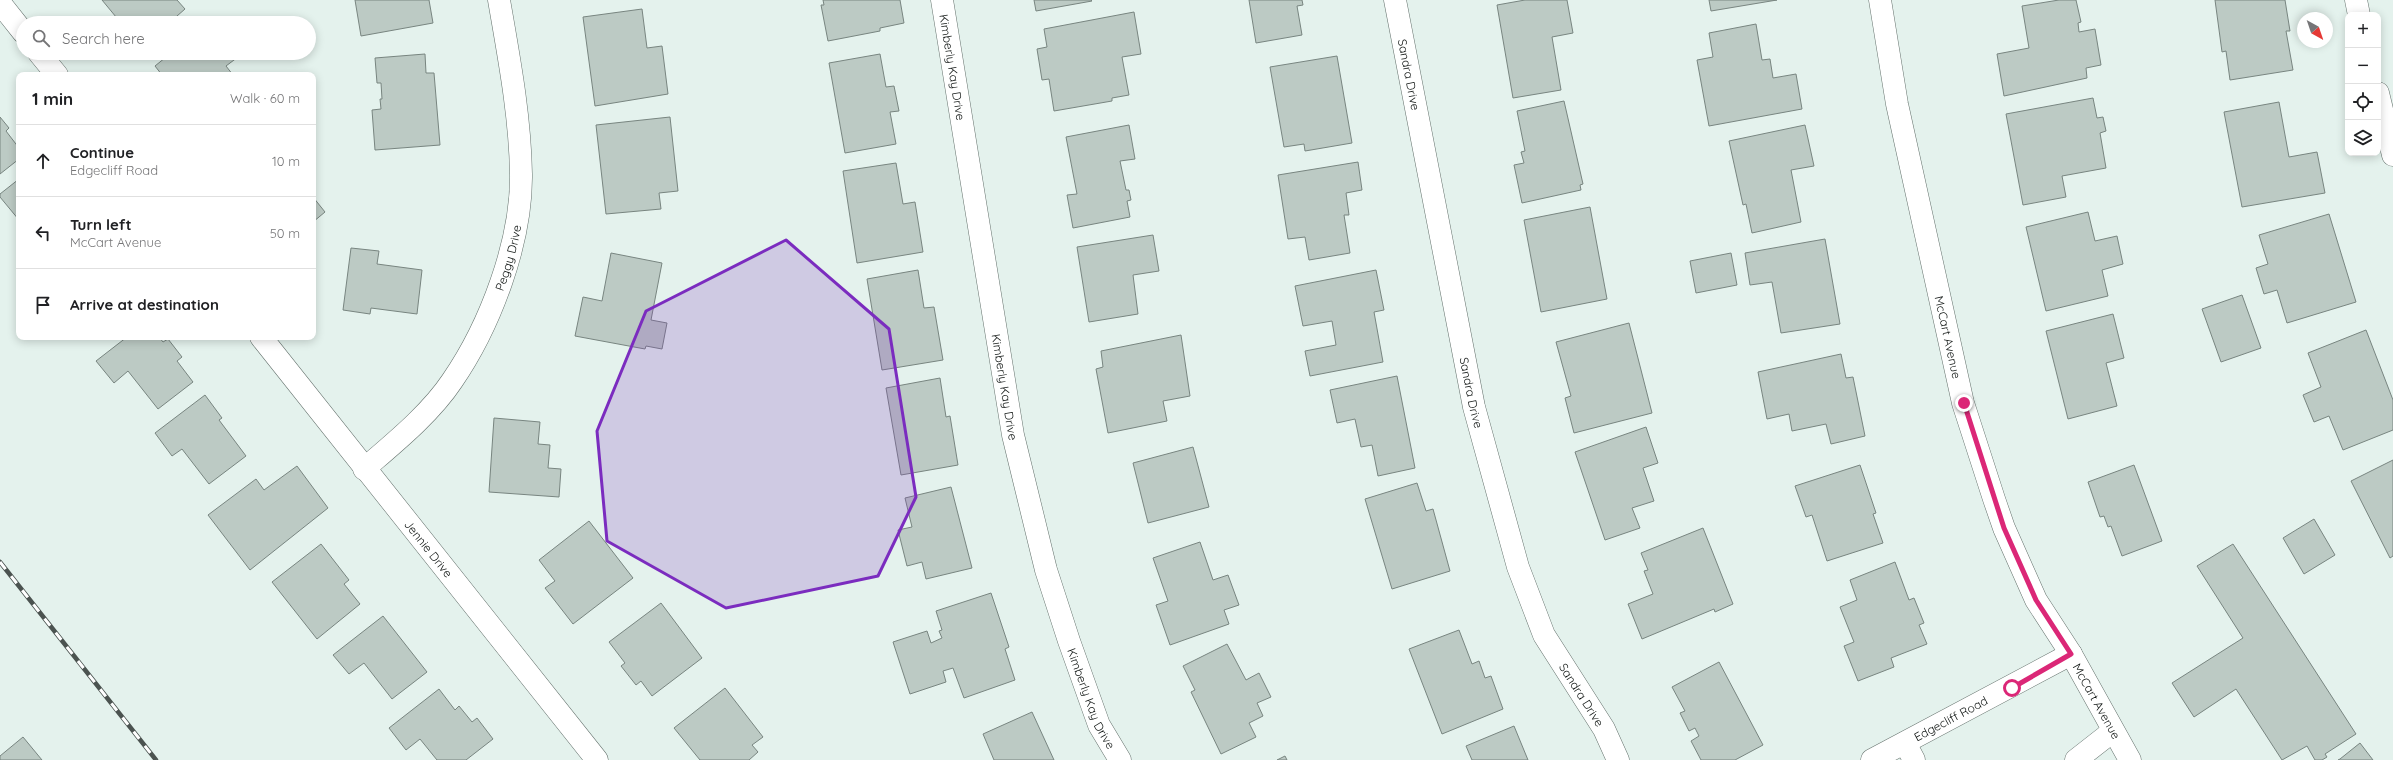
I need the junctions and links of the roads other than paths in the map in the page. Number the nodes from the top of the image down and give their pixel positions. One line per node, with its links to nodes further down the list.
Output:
1 (499, 0): 14 (street, Peggy Drive)
2 (942, 0): 19 (street, Kimberly Kay Drive)
3 (1395, 0): 20 (street, Sandra Drive)
4 (1880, 0): 15 (street, McCart Avenue)
5 (2356, 0): 7 (street)
6 (0, 2): 8 (street)
7 (2358, 12)
8 (16, 23)
9 (45, 60): 10 (street)
10 (55, 72)
11 (2381, 105): 12 (street)
12 (2393, 155)
13 (263, 340): 14 (street, Jennie Drive)
14 (364, 468): 18 (street, Jennie Drive)
15 (2071, 654): 16 (street, McCart Avenue); 17 (street, Edgecliff Road)
16 (2113, 731): 22 (street); 23 (street, McCart Avenue)
17 (1910, 751): 21 (street, Edgecliff Road)
18 (597, 760)
19 (1120, 760)
20 (1618, 760)
21 (1872, 760)
22 (2076, 760)
23 (2130, 760)

